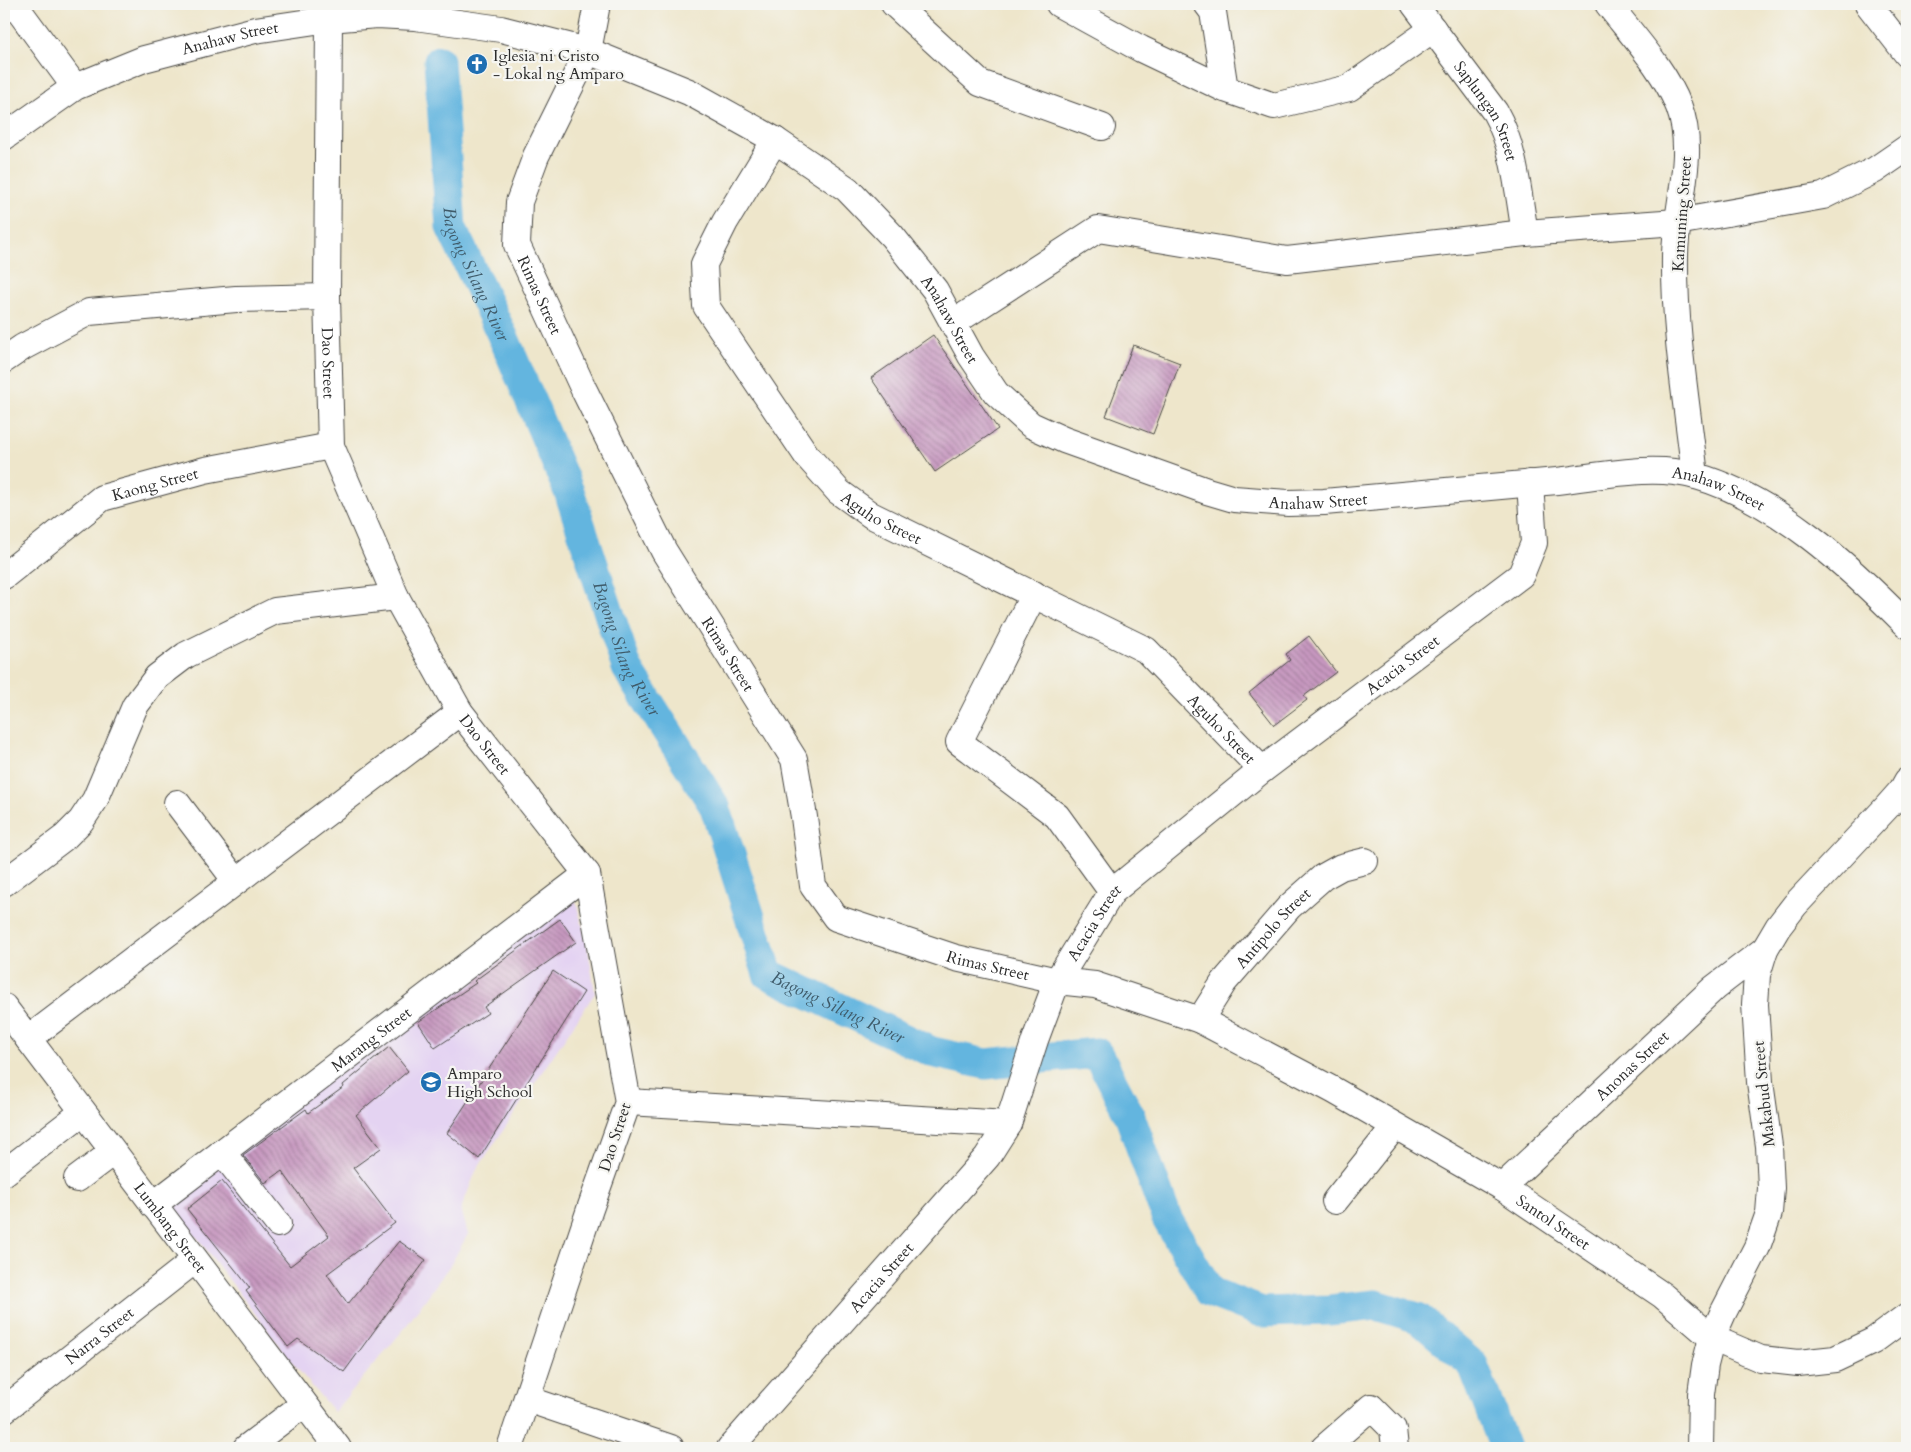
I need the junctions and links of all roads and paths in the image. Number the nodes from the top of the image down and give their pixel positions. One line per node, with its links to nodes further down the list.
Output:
1 (14, 4): 13 (street)
2 (597, 4): 11 (street, Rimas Street)
3 (894, 4): 15 (street)
4 (1059, 4): 14 (street)
5 (1207, 4): 14 (street)
6 (1414, 4): 10 (street, Saplungan Street)
7 (1608, 4): 19 (street, Kamuning Street)
8 (1868, 4): 12 (street)
9 (329, 18): 11 (street, Anahaw Street); 13 (street, Anahaw Street); 21 (street, Dao Street)
10 (1433, 29): 14 (street); 20 (street, Saplungan Street)
11 (588, 50): 17 (street, Anahaw Street); 41 (street, Rimas Street)
12 (1907, 54)
13 (75, 87): 16 (street, Anahaw Street)
14 (1225, 90)
15 (1102, 127)
16 (4, 137)
17 (775, 140): 22 (street, Anahaw Street); 28 (street, Aguho Street)
18 (1907, 148): 19 (street)
19 (1677, 222): 20 (street); 25 (street, Kamuning Street)
20 (1525, 233): 22 (street)
21 (327, 297): 23 (street); 24 (street, Dao Street)
22 (953, 323): 26 (street, Anahaw Street)
23 (4, 360)
24 (331, 446): 27 (street, Kaong Street); 29 (street, Dao Street)
25 (1695, 476): 26 (street, Anahaw Street); 30 (street, Anahaw Street)
26 (1530, 483): 32 (street, Acacia Street)
27 (4, 576)
28 (1034, 594): 32 (street, Aguho Street); 39 (street)
29 (396, 597): 31 (street, Dao Street); 38 (street)
30 (1907, 625)
31 (460, 712): 36 (street, Dao Street); 37 (street)
32 (1262, 770): 39 (street, Acacia Street)
33 (1907, 781): 40 (street, Makabud Street)
34 (177, 803): 37 (street)
35 (1365, 861): 43 (street, Antipolo Street)
36 (587, 874): 45 (street, Dao Street); 50 (street, Marang Street)
37 (236, 881): 44 (street)
38 (4, 883)
39 (1112, 892): 41 (street, Acacia Street)
40 (1765, 950): 53 (street, Anonas Street); 59 (street, Makabud Street)
41 (1057, 981): 43 (street, Rimas Street); 47 (street, Acacia Street)
42 (4, 1007): 44 (street, Lumbang Street)
43 (1200, 1020): 48 (street, Santol Street)
44 (28, 1039): 46 (street, Lumbang Street)
45 (628, 1102): 47 (street); 60 (street, Dao Street)
46 (83, 1112): 49 (street, Lumbang Street); 51 (street)
47 (1008, 1124): 67 (street, Acacia Street)
48 (1395, 1126): 53 (street, Santol Street); 54 (street)
49 (113, 1152): 52 (street); 55 (street, Lumbang Street)
50 (222, 1152): 55 (street, Marang Street); 56 (street)
51 (4, 1173)
52 (77, 1180)
53 (1502, 1188): 59 (street, Santol Street)
54 (1335, 1201)
55 (153, 1205): 57 (street, Lumbang Street)
56 (278, 1224)
57 (195, 1260): 61 (street, Lumbang Street); 62 (street, Narra Street)
58 (1907, 1316): 59 (street, Santol Street)
59 (1712, 1338): 70 (street, Makabud Street)
60 (527, 1399): 65 (street, Dao Street); 66 (street)
61 (304, 1404): 63 (street); 64 (street, Lumbang Street)
62 (4, 1410)
63 (246, 1448)
64 (338, 1448)
65 (510, 1448)
66 (671, 1448)
67 (730, 1448)
68 (1324, 1448): 69 (street)
69 (1395, 1448)
70 (1700, 1448)

